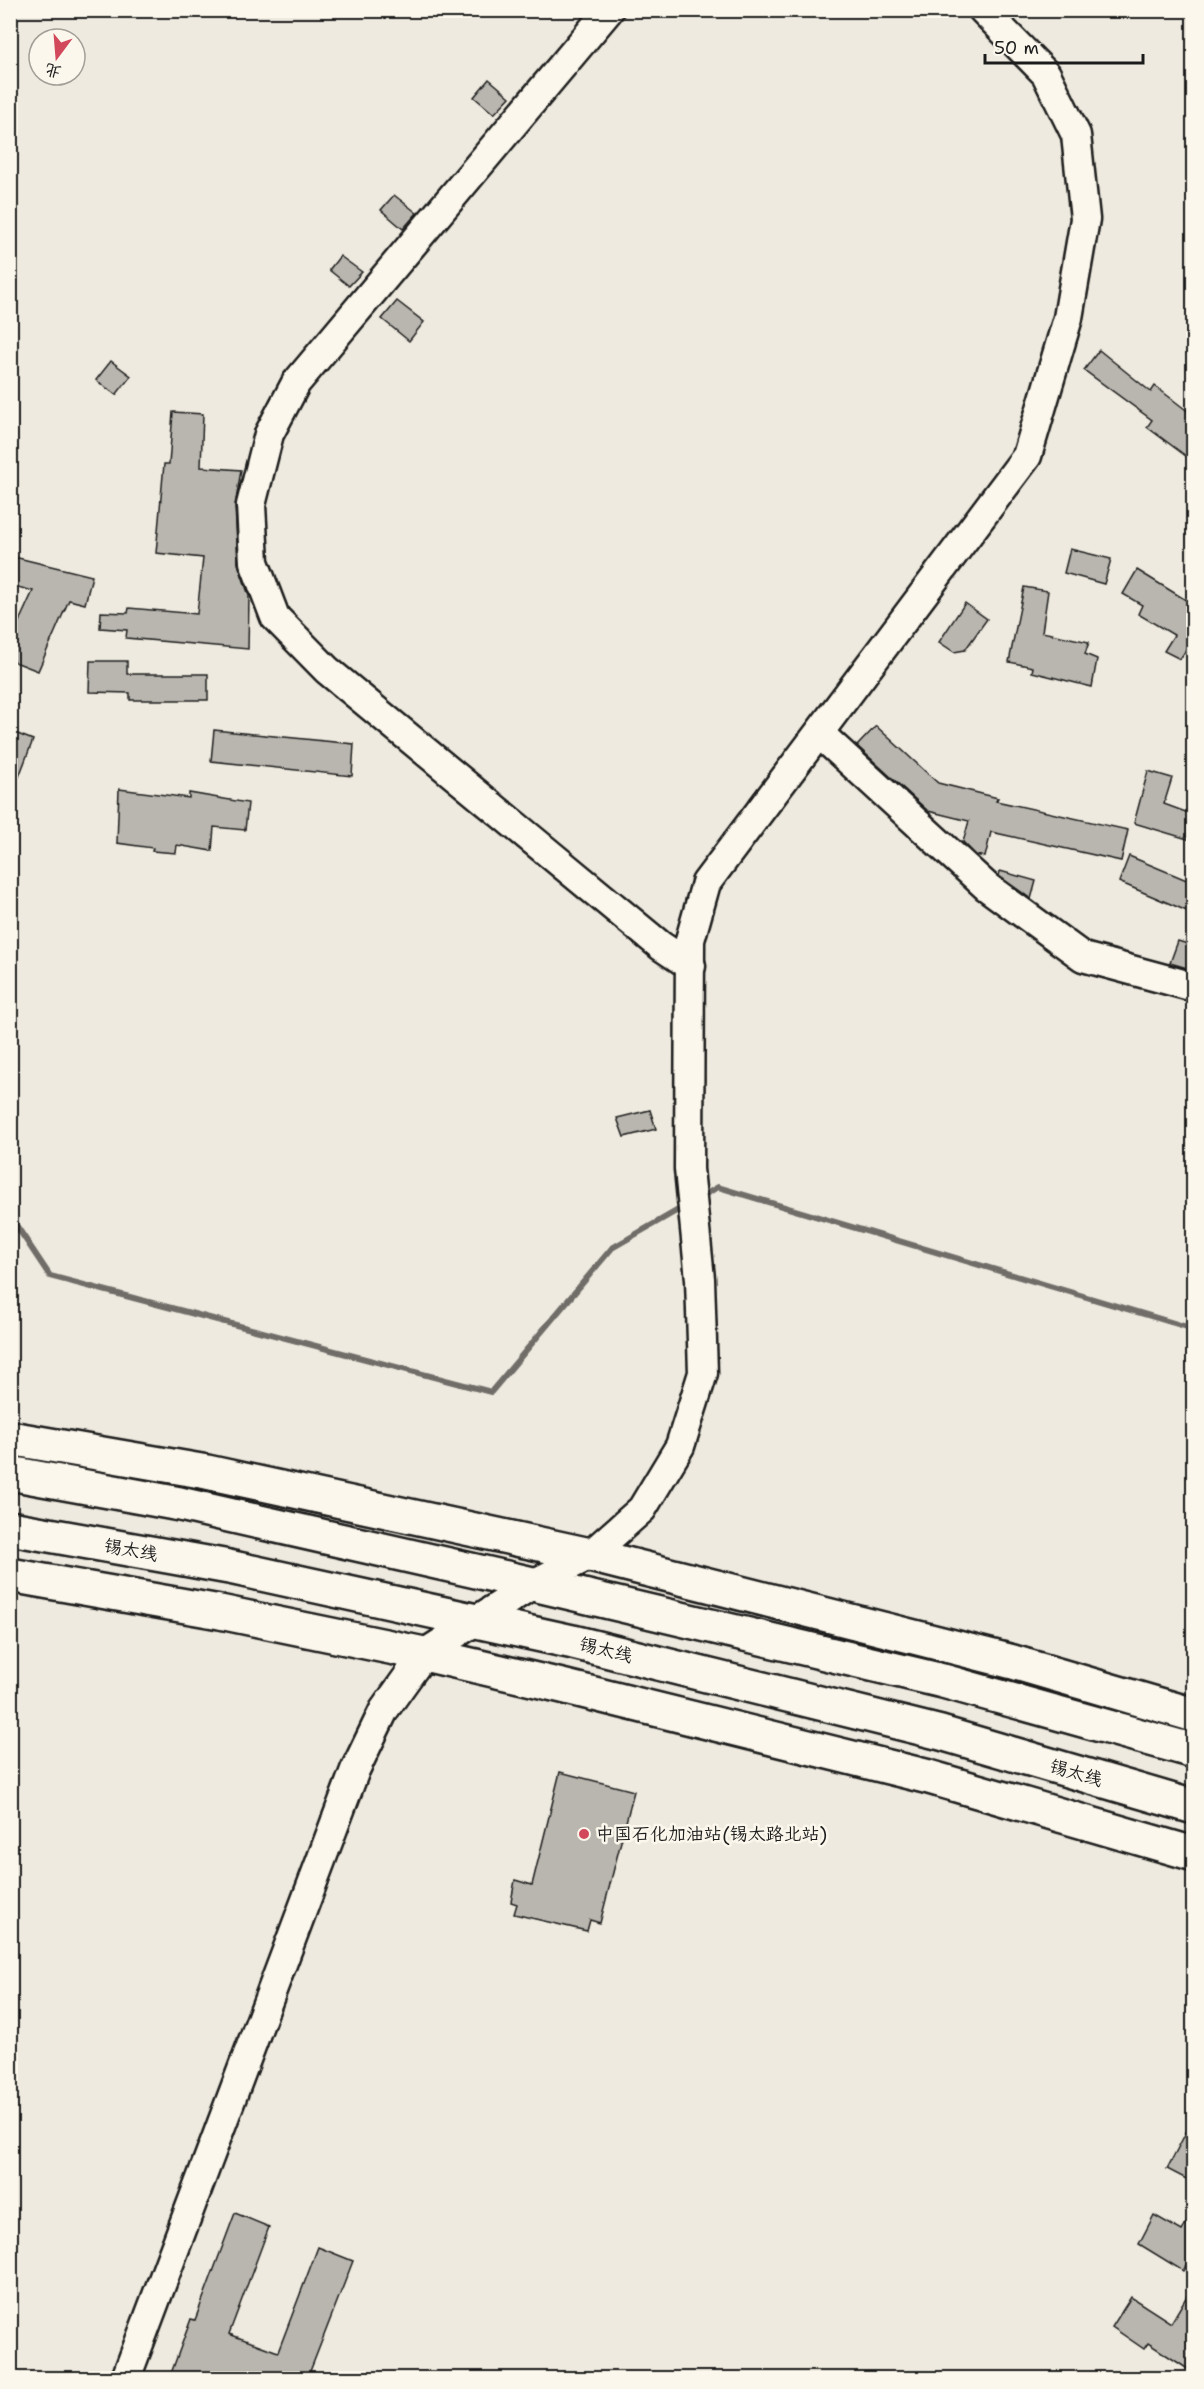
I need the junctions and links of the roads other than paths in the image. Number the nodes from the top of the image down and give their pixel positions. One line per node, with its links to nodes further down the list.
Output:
1 (609, 10): 4 (street)
2 (983, 10): 3 (street)
3 (820, 734): 4 (street); 5 (street)
4 (691, 966): 9 (street)
5 (1194, 987)
6 (10, 1438): 9 (main road)
7 (10, 1473): 11 (main road)
8 (10, 1528): 12 (main road, 锡太线)
9 (590, 1555): 11 (street); 14 (main road)
10 (10, 1575): 13 (main road)
11 (533, 1584): 12 (street); 15 (main road)
12 (475, 1621): 13 (street); 16 (main road, 锡太线)
13 (424, 1654): 17 (main road); 18 (street)
14 (1194, 1715)
15 (1194, 1751)
16 (1194, 1807)
17 (1194, 1854)
18 (126, 2379)

